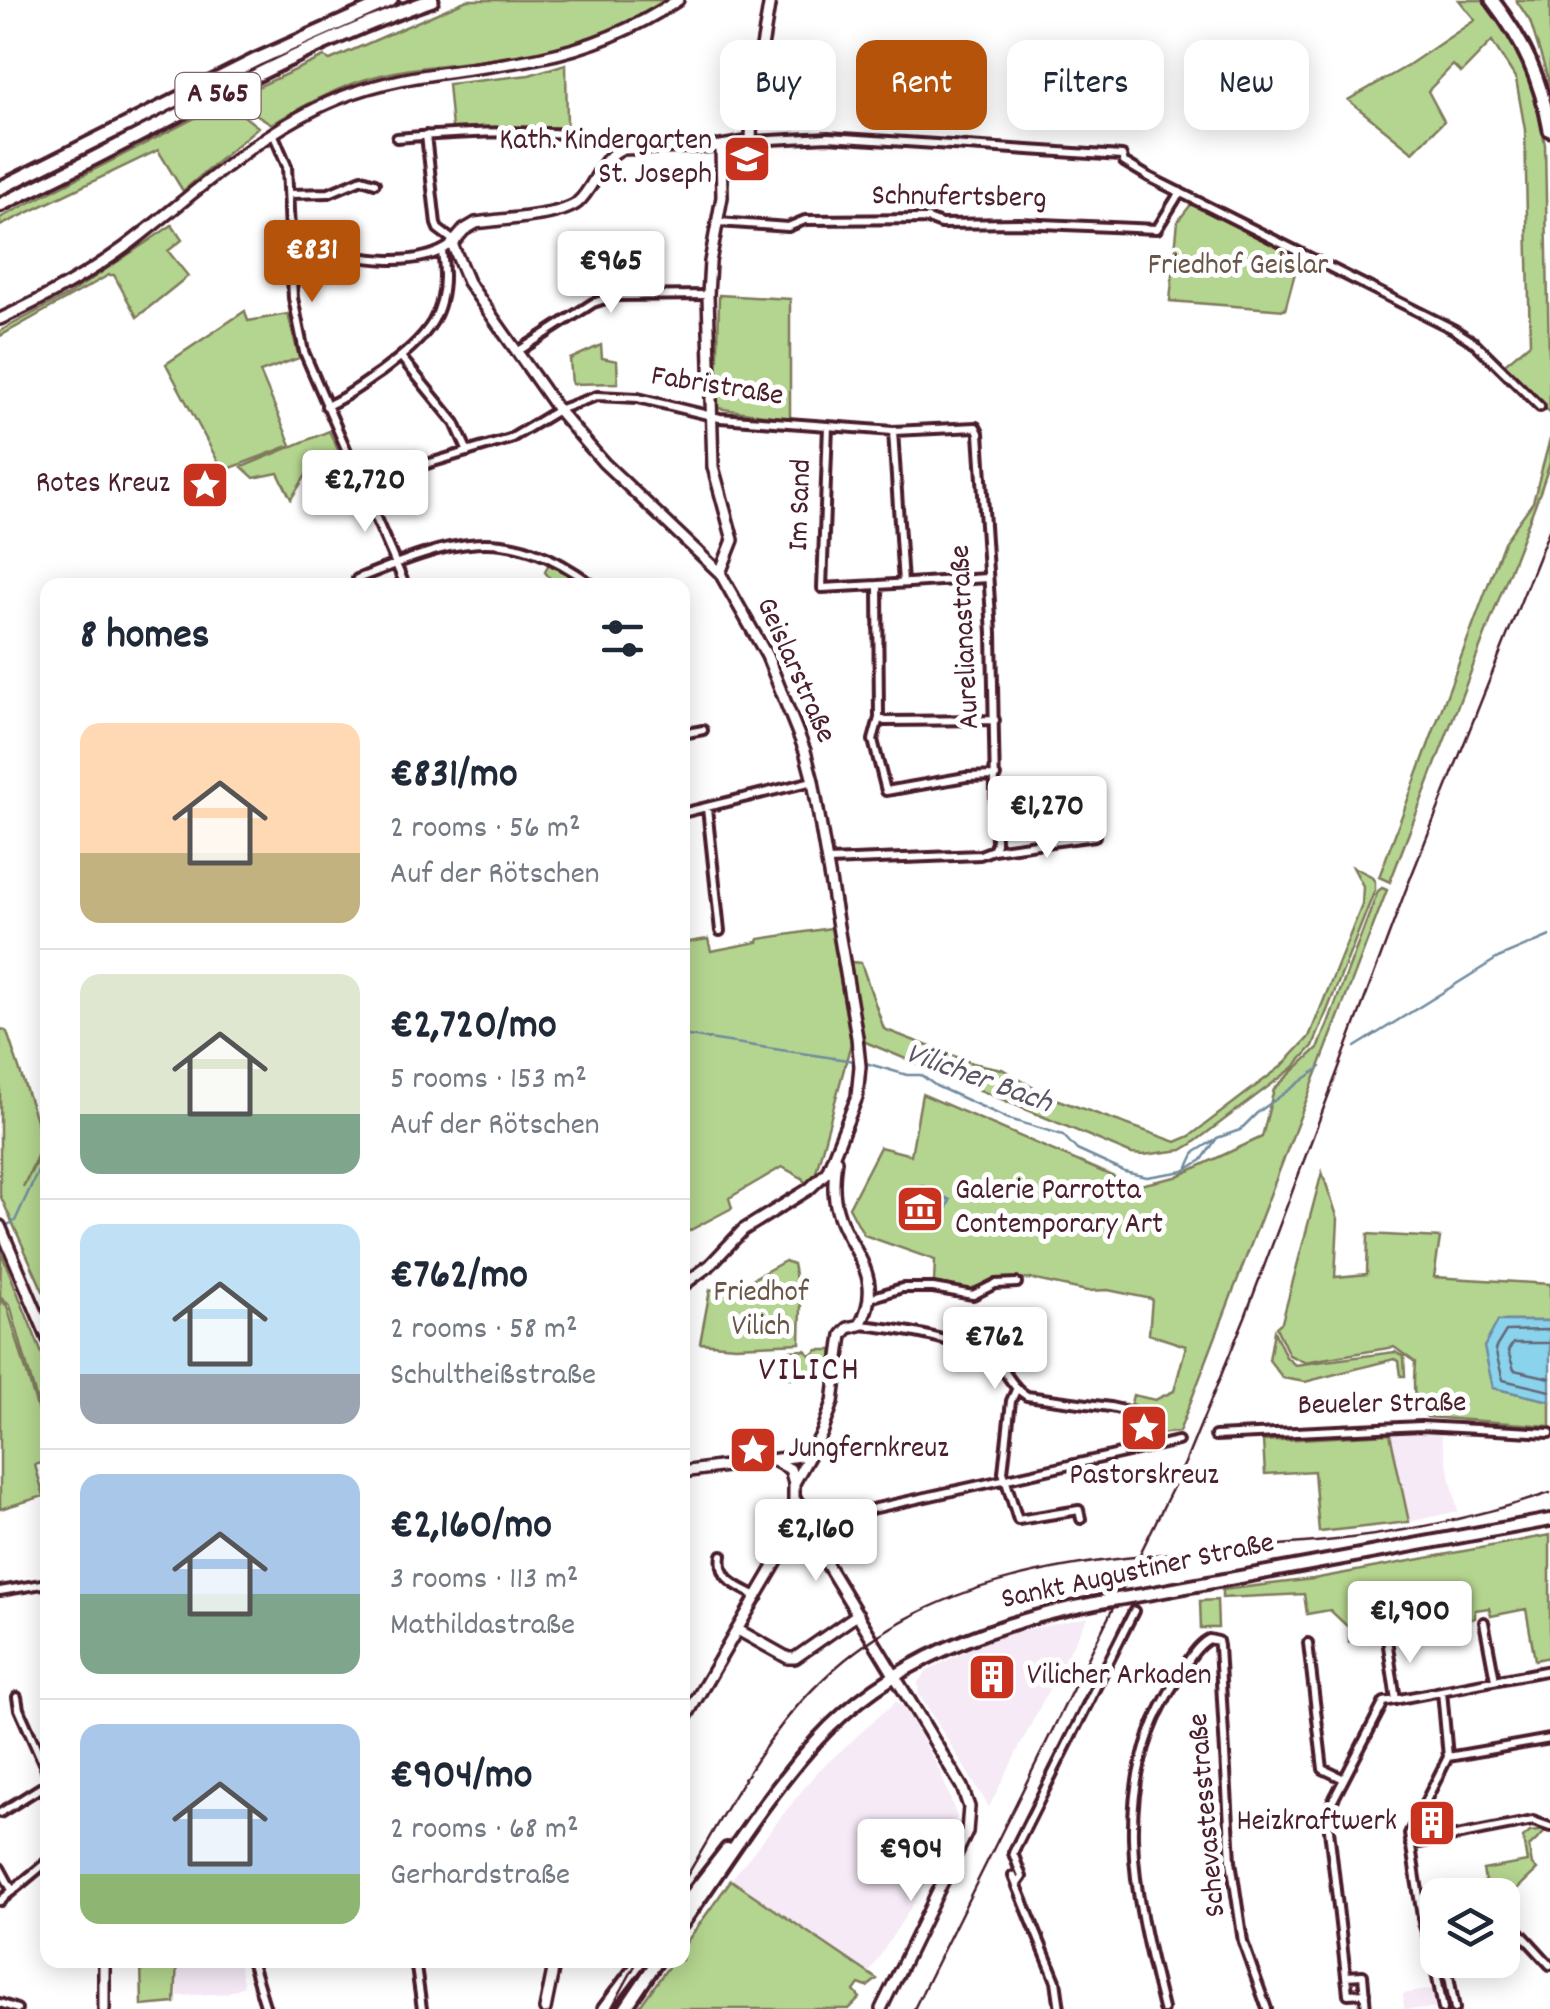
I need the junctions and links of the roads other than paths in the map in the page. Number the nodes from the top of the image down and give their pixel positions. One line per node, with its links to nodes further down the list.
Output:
1 (391, 0): 14 (highway, A 565)
2 (432, 0): 17 (highway, A 565)
3 (678, 0): 7 (street)
4 (770, 0): 10 (street)
5 (1492, 0): 6 (highway)
6 (1550, 130)
7 (273, 133): 16 (street); 23 (street)
8 (426, 135): 9 (street); 12 (street); 19 (street)
9 (397, 138)
10 (751, 141): 11 (street); 15 (street)
11 (721, 146): 12 (street); 18 (street)
12 (621, 149): 19 (street)
13 (375, 183): 16 (street)
14 (0, 188)
15 (1180, 192): 18 (street, Schnufertsberg); 27 (street)
16 (290, 194): 20 (street)
17 (0, 205)
18 (718, 222): 22 (street)
19 (453, 242): 21 (street); 24 (street, Geislarstraße)
20 (290, 244): 21 (street); 26 (street)
21 (442, 252): 25 (street)
22 (708, 295): 24 (street); 29 (street)
23 (0, 319)
24 (516, 352): 28 (street, Geislarstraße)
25 (401, 356): 26 (street); 33 (street)
26 (326, 406): 34 (street)
27 (1540, 407)
28 (558, 410): 29 (street, Fabristraße); 33 (street, Fabristraße); 36 (street, Geislarstraße)
29 (712, 415): 31 (street, Fabristraße); 36 (street)
30 (972, 425): 32 (street, Fabristraße); 40 (street, Aurelianastraße)
31 (828, 426): 32 (street, Fabristraße); 42 (street, Im Sand)
32 (893, 431): 41 (street)
33 (468, 452): 34 (street, Fabristraße)
34 (360, 484): 35 (street)
35 (396, 564): 37 (street); 38 (street); 39 (street)
36 (720, 573): 48 (street, Geislarstraße)
37 (362, 578)
38 (402, 578)
39 (584, 578)
40 (987, 578): 41 (street); 44 (street, Aurelianastraße)
41 (902, 583): 42 (street)
42 (878, 585): 43 (street)
43 (878, 718): 44 (street); 47 (street)
44 (995, 720): 47 (street, Aurelianastraße)
45 (704, 730): 46 (street)
46 (690, 733)
47 (996, 776): 52 (street, Aurelianastraße)
48 (813, 781): 49 (street); 53 (street, Geislarstraße)
49 (707, 808): 50 (street); 54 (street)
50 (690, 811)
51 (1095, 836): 52 (street)
52 (994, 850): 53 (street)
53 (828, 861): 55 (street, Geislarstraße)
54 (720, 931)
55 (837, 1152): 56 (street); 57 (street)
56 (820, 1180): 57 (street); 59 (street)
57 (834, 1182): 61 (street)
58 (0, 1226): 62 (street)
59 (690, 1280)
60 (1017, 1282): 61 (street)
61 (870, 1298): 63 (street)
62 (40, 1320)
63 (860, 1324): 64 (street); 69 (street)
64 (1016, 1390): 65 (street); 72 (street)
65 (1149, 1426)
66 (1550, 1433): 67 (street, Beueler Straße)
67 (1216, 1436)
68 (1178, 1441): 72 (street)
69 (807, 1455): 70 (street); 73 (street)
70 (768, 1458): 71 (street); 73 (street)
71 (690, 1471)
72 (1004, 1478): 74 (street); 75 (street)
73 (794, 1488): 74 (street); 77 (street)
74 (828, 1517): 77 (street)
75 (1081, 1520)
76 (1550, 1520): 89 (main road, Sankt Augustiner Straße, bridge)
77 (794, 1526): 81 (street); 83 (street)
78 (722, 1554): 81 (street)
79 (40, 1584): 80 (street)
80 (0, 1592)
81 (758, 1596): 85 (street)
82 (1134, 1611): 132 (street)
83 (858, 1614): 85 (street); 89 (street)
84 (1484, 1622): 90 (street)
85 (738, 1630): 94 (street)
86 (1387, 1639): 93 (street)
87 (1308, 1643): 99 (street)
88 (1550, 1670): 90 (street)
89 (896, 1676): 98 (main road, Sankt Augustiner Straße); 131 (street)
90 (1494, 1680): 91 (street)
91 (1442, 1691): 93 (street); 97 (street)
92 (17, 1697): 96 (street)
93 (1396, 1700): 99 (street)
94 (690, 1711)
95 (1550, 1739): 97 (street)
96 (40, 1754)
97 (1448, 1757): 103 (street)
98 (784, 1779): 108 (main road, Sankt Augustiner Straße); 110 (main road, Sankt Augustiner Straße)
99 (1344, 1779): 119 (street)
100 (40, 1787): 101 (street)
101 (0, 1813)
102 (1550, 1827): 103 (street)
103 (1410, 1845): 106 (street)
104 (40, 1867): 107 (street)
105 (0, 1868): 107 (street)
106 (1420, 1885)
107 (12, 1890): 109 (street)
108 (690, 1898)
109 (0, 1901)
110 (690, 1913)
111 (1520, 1933): 112 (street)
112 (1550, 1965)
113 (104, 1968): 125 (street)
114 (253, 1968): 126 (street)
115 (416, 1968): 127 (street)
116 (553, 1968): 128 (street)
117 (635, 1968): 129 (main road)
118 (653, 1968): 130 (main road)
119 (1346, 1976): 122 (street); 122 (street)
120 (1439, 1978): 136 (street)
121 (1449, 1978): 137 (street)
122 (1365, 1993): 135 (street)
123 (0, 2004): 124 (street)
124 (18, 2009)
125 (104, 2009)
126 (266, 2009)
127 (422, 2009)
128 (544, 2009)
129 (604, 2009)
130 (625, 2009)
131 (881, 2009)
132 (1060, 2009)
133 (1163, 2009): 134 (street, Schevastesstraße)
134 (1267, 2009)
135 (1366, 2009)
136 (1443, 2009)
137 (1455, 2009)

